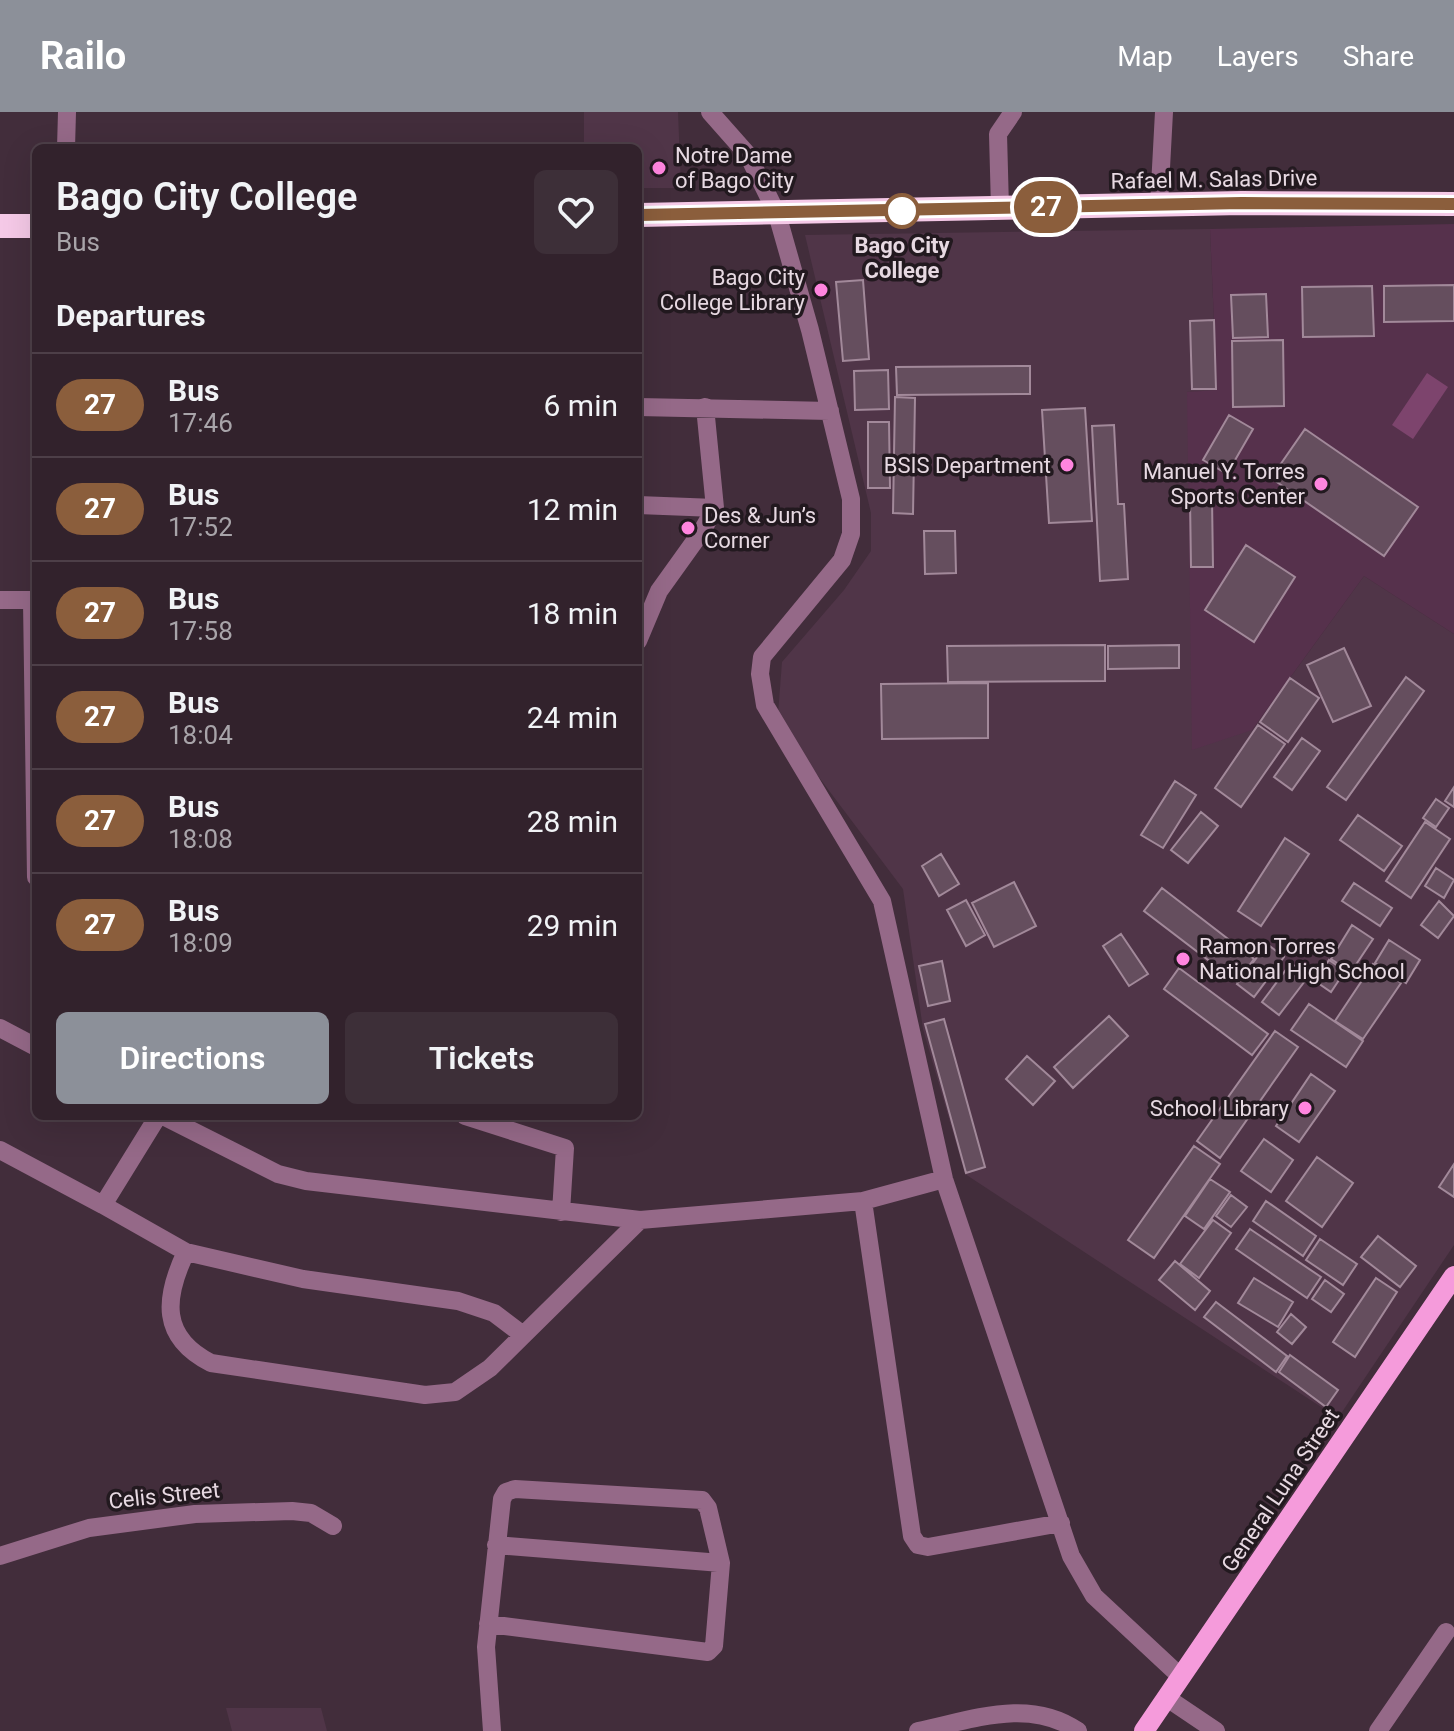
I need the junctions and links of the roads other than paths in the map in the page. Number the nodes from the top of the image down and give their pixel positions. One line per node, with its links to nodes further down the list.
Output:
1 (67, 112): 5 (street)
2 (710, 112): 9 (street)
3 (1013, 112): 8 (street)
4 (1164, 112): 7 (street)
5 (66, 144)
6 (1454, 204): 7 (highway, Rafael M. Salas Drive)
7 (1159, 205): 8 (highway, Rafael M. Salas Drive)
8 (1000, 208): 9 (highway, Rafael M. Salas Drive)
9 (777, 214): 10 (highway, Rafael M. Salas Drive); 15 (street)
10 (642, 215)
11 (0, 226): 12 (highway)
12 (32, 226)
13 (642, 407): 14 (street)
14 (705, 407): 15 (street); 17 (street)
15 (830, 411): 27 (street)
16 (642, 505): 17 (street)
17 (715, 508): 20 (street)
18 (0, 600): 19 (street)
19 (32, 601)
20 (642, 613)
21 (0, 1028): 22 (street)
22 (32, 1045)
23 (157, 1120): 29 (street)
24 (168, 1120): 30 (street)
25 (478, 1120): 30 (street)
26 (0, 1150): 29 (street)
27 (944, 1179): 28 (street); 35 (street)
28 (863, 1201): 31 (street); 35 (street)
29 (103, 1205): 32 (street)
30 (561, 1212): 31 (street)
31 (640, 1220): 34 (street)
32 (186, 1252): 34 (street); 34 (street)
33 (1454, 1276): 42 (main road, General Luna Street)
34 (523, 1335)
35 (1061, 1523): 42 (street)
36 (333, 1526): 38 (street, Celis Street)
37 (496, 1545): 39 (street); 39 (street); 40 (street)
38 (0, 1556)
39 (721, 1563): 40 (street)
40 (488, 1624): 44 (street)
41 (1446, 1632): 49 (street)
42 (1181, 1677): 43 (main road, General Luna Street)
43 (1167, 1698): 47 (main road, General Luna Street); 48 (street)
44 (492, 1731)
45 (918, 1731): 46 (street)
46 (1078, 1731)
47 (1144, 1731)
48 (1216, 1731)
49 (1378, 1731)

